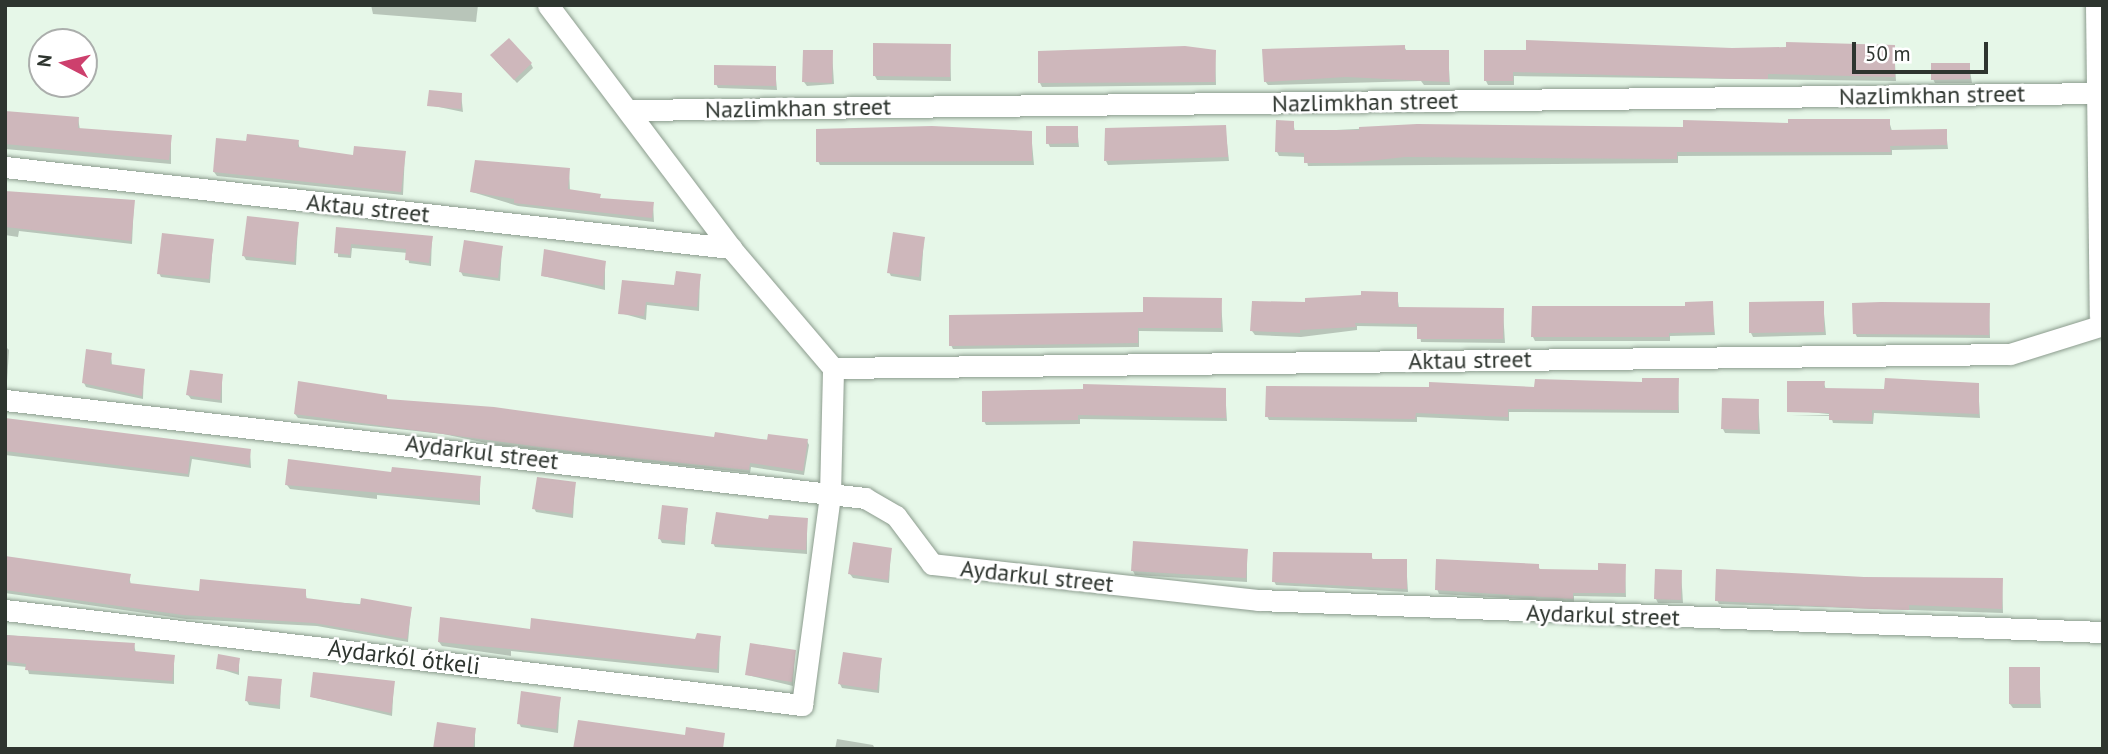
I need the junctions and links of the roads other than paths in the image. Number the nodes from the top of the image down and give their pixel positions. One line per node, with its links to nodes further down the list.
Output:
1 (548, 5): 4 (street)
2 (2099, 5): 3 (street)
3 (2100, 93): 4 (street, Nazlimkhan street); 7 (street)
4 (631, 110): 6 (street)
5 (5, 167): 6 (street, Aktau street)
6 (731, 248): 9 (street)
7 (2103, 316)
8 (2103, 325): 9 (street, Aktau street)
9 (833, 368): 11 (street)
10 (5, 400): 11 (street, Aydarkul street)
11 (830, 494): 12 (street, Aydarkól ótkeli); 13 (street, Aydarkul street)
12 (5, 610)
13 (2103, 632)

